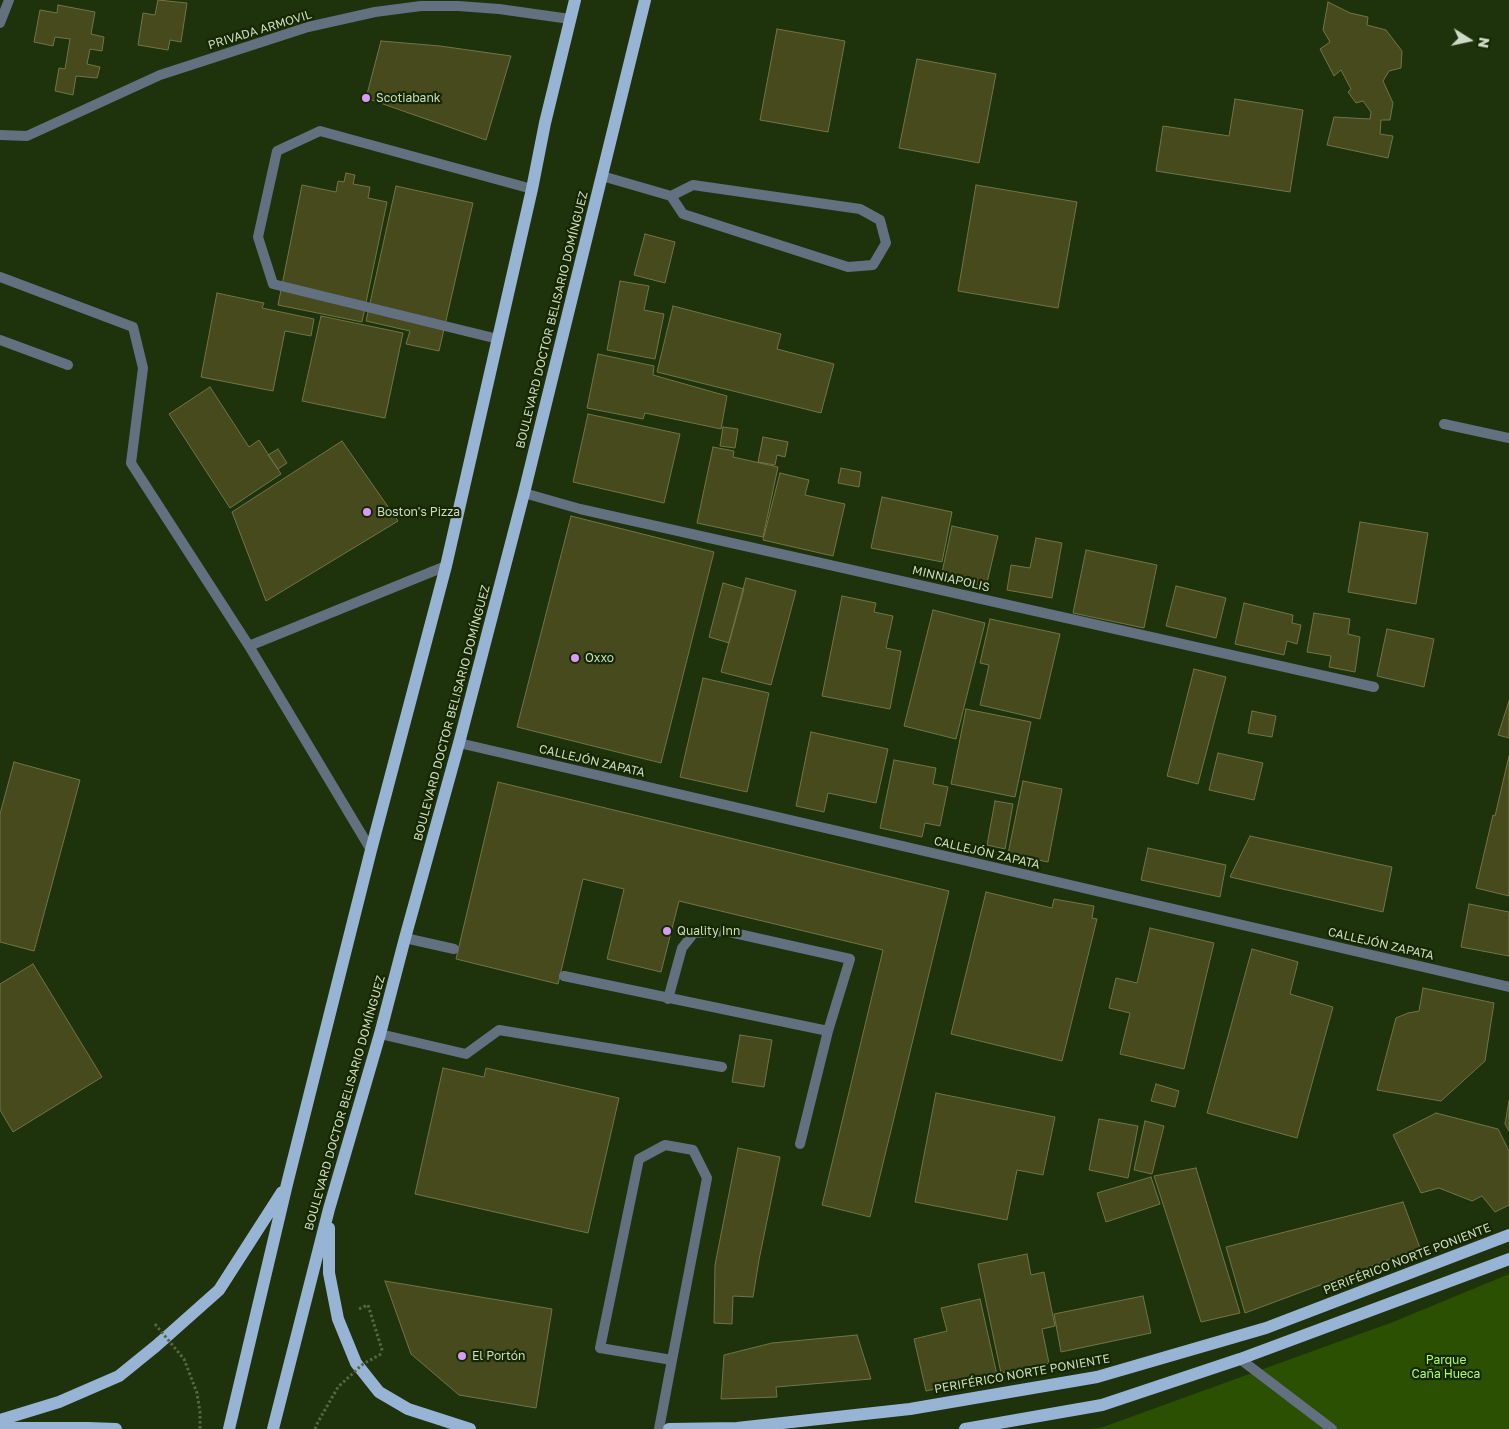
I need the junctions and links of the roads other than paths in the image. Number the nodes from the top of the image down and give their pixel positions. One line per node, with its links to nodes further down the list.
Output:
1 (9, 0): 5 (street)
2 (575, 0): 4 (main road)
3 (645, 0): 7 (main road, BOULEVARD DOCTOR BELISARIO DOMÍNGUEZ)
4 (570, 19): 6 (street, PRIVADA ARMOVIL); 8 (main road)
5 (0, 23)
6 (0, 135)
7 (602, 176): 9 (street); 16 (main road, BOULEVARD DOCTOR BELISARIO DOMÍNGUEZ)
8 (532, 189): 11 (main road); 11 (street)
9 (671, 196): 9 (street)
10 (0, 277): 18 (street)
11 (498, 339): 17 (main road)
12 (0, 340): 13 (street)
13 (68, 365)
14 (1444, 424): 15 (street)
15 (1509, 438)
16 (524, 493): 19 (street, MINNIAPOLIS); 20 (main road, BOULEVARD DOCTOR BELISARIO DOMÍNGUEZ)
17 (446, 566): 18 (street); 21 (main road)
18 (248, 646): 21 (street)
19 (1374, 687)
20 (459, 743): 22 (main road, BOULEVARD DOCTOR BELISARIO DOMÍNGUEZ); 25 (street, CALLEJÓN ZAPATA)
21 (371, 850): 31 (main road)
22 (405, 938): 23 (street); 28 (main road, BOULEVARD DOCTOR BELISARIO DOMÍNGUEZ)
23 (454, 949)
24 (564, 976): 26 (street)
25 (1509, 987)
26 (668, 999): 27 (street); 27 (street)
27 (828, 1031): 30 (street)
28 (380, 1034): 29 (street); 32 (main road, BOULEVARD DOCTOR BELISARIO DOMÍNGUEZ)
29 (722, 1068)
30 (800, 1144)
31 (287, 1184): 37 (main road); 40 (main road)
32 (329, 1209): 41 (main road, BOULEVARD DOCTOR BELISARIO DOMÍNGUEZ); 42 (main road)
33 (1509, 1235): 44 (main road, PERIFÉRICO NORTE PONIENTE)
34 (1509, 1259): 35 (main road)
35 (1240, 1359): 45 (main road); 46 (street)
36 (672, 1360): 36 (street); 43 (street)
37 (0, 1420)
38 (0, 1428): 39 (main road)
39 (116, 1429)
40 (228, 1429)
41 (273, 1429)
42 (470, 1429)
43 (659, 1429)
44 (669, 1429)
45 (965, 1429)
46 (1332, 1429)

